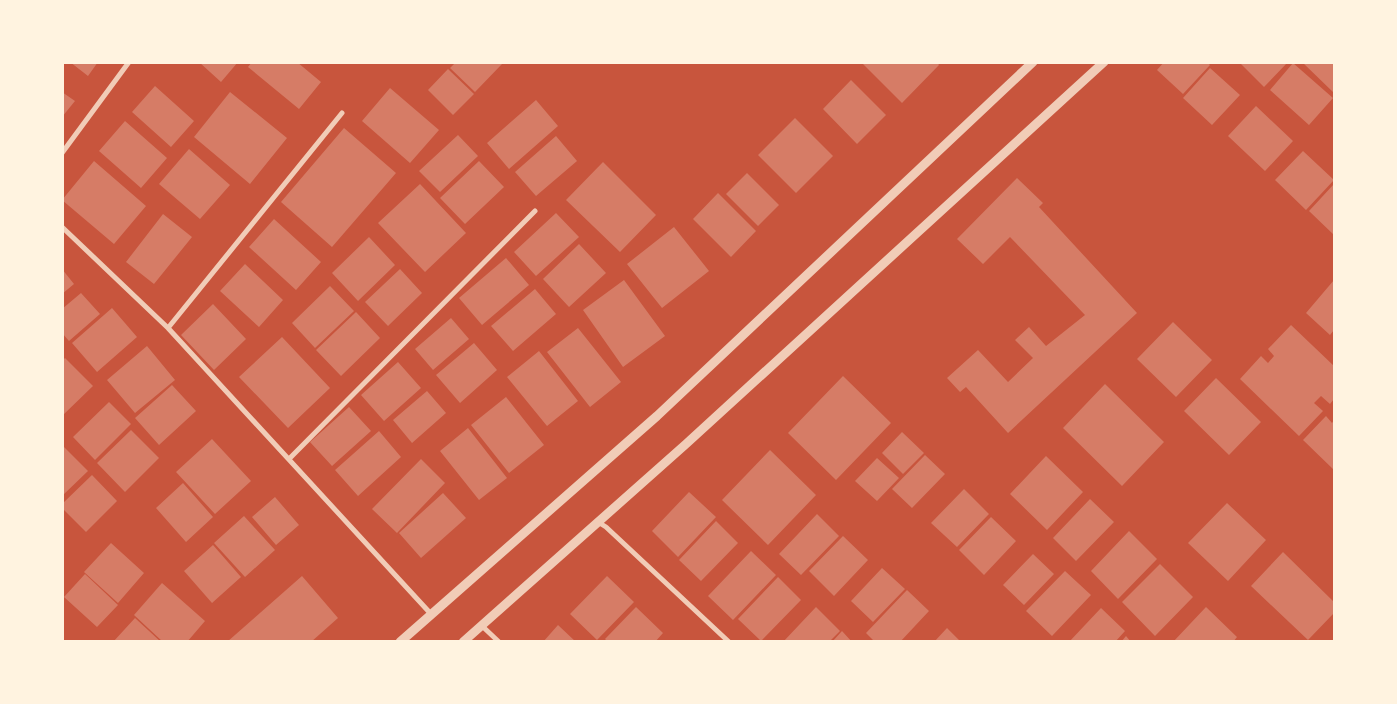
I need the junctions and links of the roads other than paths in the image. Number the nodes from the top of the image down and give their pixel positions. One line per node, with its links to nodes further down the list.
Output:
1 (129, 62): 5 (street)
2 (1032, 62): 11 (street)
3 (1104, 62): 10 (street)
4 (342, 113): 8 (street)
5 (62, 153)
6 (535, 211): 9 (street)
7 (62, 227): 8 (street)
8 (168, 328): 9 (street)
9 (289, 459): 11 (street)
10 (598, 522): 12 (street); 16 (street)
11 (431, 614): 13 (street)
12 (482, 625): 14 (street); 15 (street)
13 (400, 642)
14 (463, 642)
15 (499, 642)
16 (729, 642)

